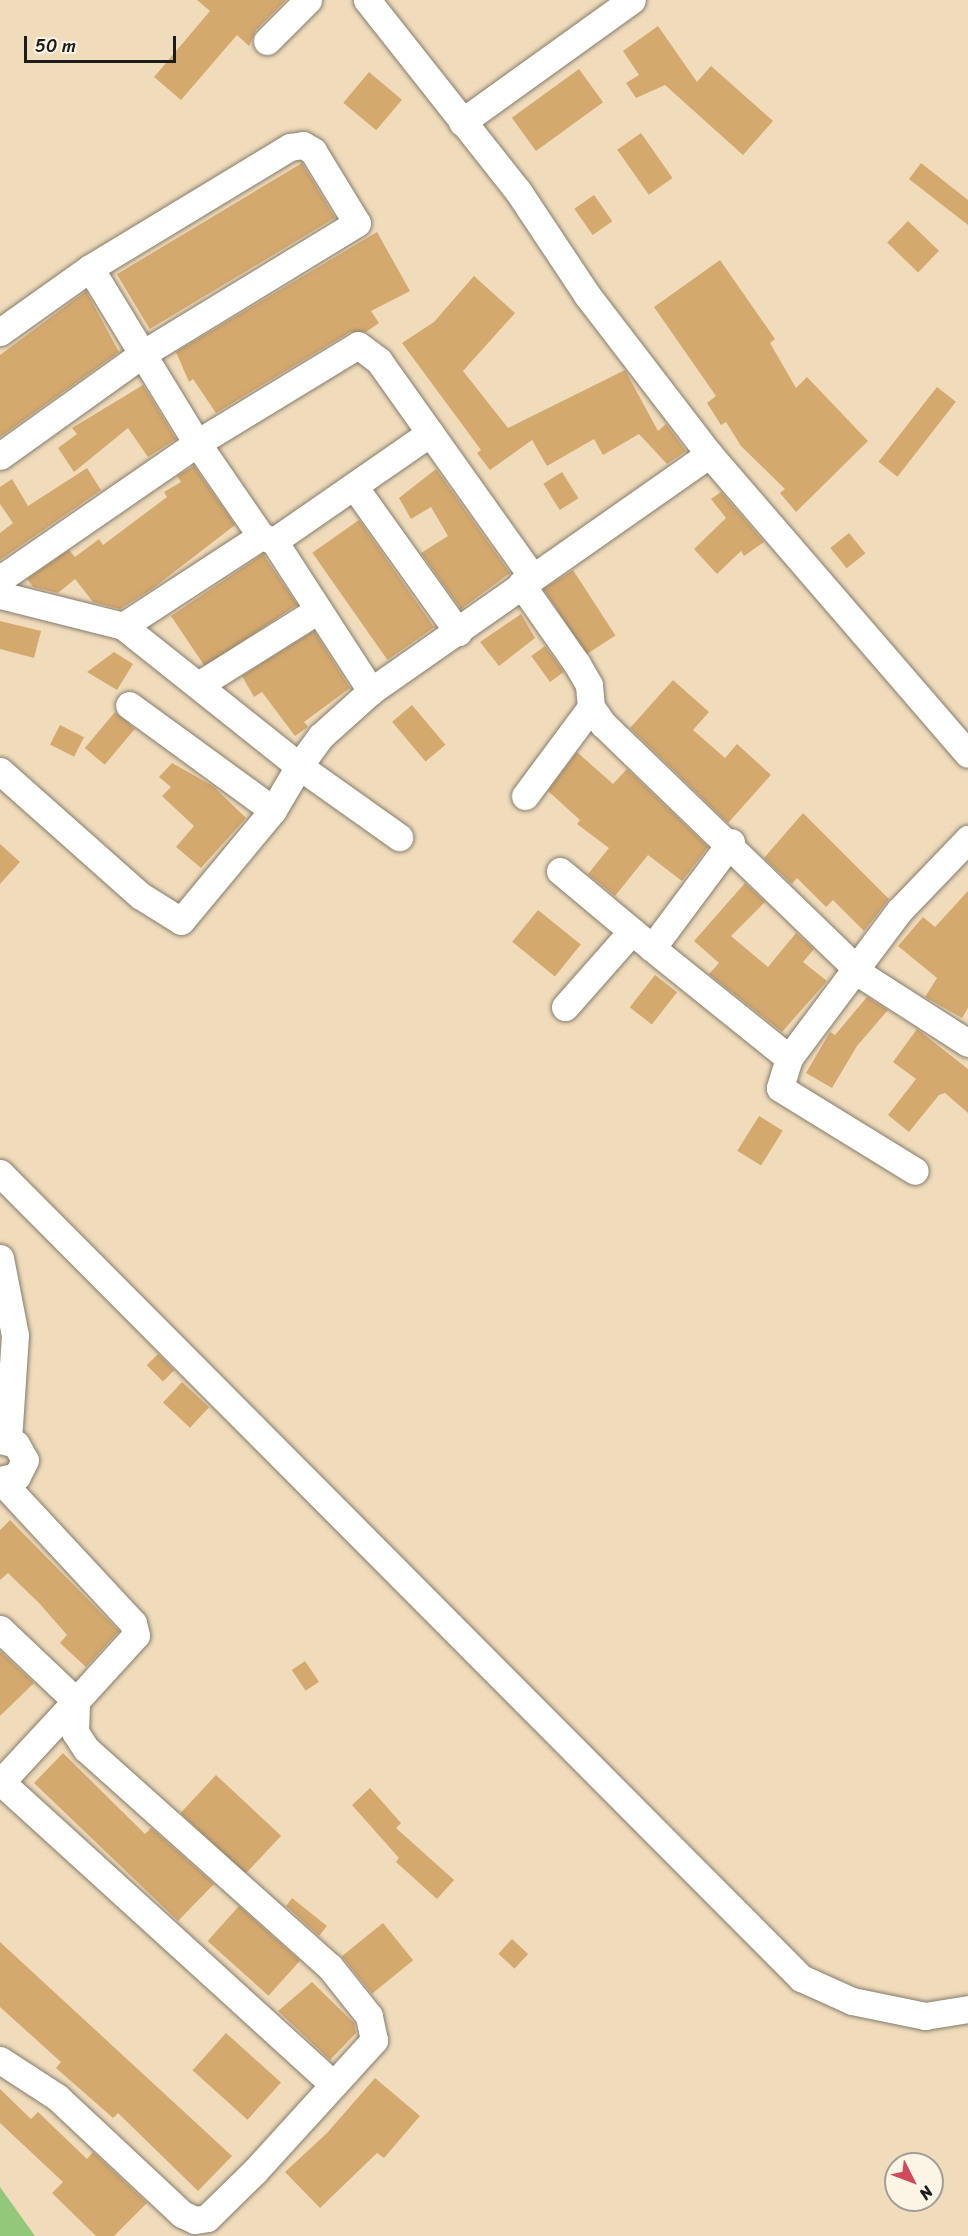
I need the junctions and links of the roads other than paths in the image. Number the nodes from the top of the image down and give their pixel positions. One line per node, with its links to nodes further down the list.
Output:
1 (308, 0): 4 (street)
2 (367, 0): 5 (street)
3 (632, 0): 5 (street)
4 (267, 41)
5 (462, 122): 11 (street)
6 (90, 267): 7 (street); 8 (street); 8 (street)
7 (0, 332)
8 (141, 356): 10 (street); 12 (street)
9 (430, 433): 10 (street); 13 (street); 16 (street)
10 (197, 443): 14 (street); 15 (street)
11 (709, 454): 16 (street); 25 (street)
12 (0, 456)
13 (356, 489): 14 (street); 20 (street)
14 (267, 538): 18 (street); 19 (street)
15 (0, 579)
16 (527, 580): 20 (street); 24 (street)
17 (0, 595): 19 (street)
18 (315, 612): 21 (street); 22 (street)
19 (123, 626): 21 (street)
20 (458, 632): 22 (street)
21 (200, 684): 26 (street)
22 (371, 691): 26 (street)
23 (129, 705): 29 (street)
24 (591, 707): 28 (street); 32 (street)
25 (968, 754)
26 (299, 766): 29 (street); 30 (street)
27 (0, 771): 29 (street)
28 (525, 796)
29 (273, 810)
30 (399, 837)
31 (968, 839): 35 (street)
32 (731, 842): 34 (street); 35 (street)
33 (560, 871): 34 (street)
34 (642, 939): 36 (street); 38 (street)
35 (858, 967): 37 (street); 38 (street)
36 (565, 1007)
37 (968, 1043)
38 (789, 1058): 39 (street)
39 (915, 1171)
40 (0, 1173): 47 (street)
41 (0, 1258): 42 (street)
42 (4, 1440): 43 (street)
43 (0, 1480): 45 (street)
44 (0, 1629): 45 (street)
45 (76, 1701): 46 (street); 49 (street)
46 (0, 1783): 49 (street)
47 (968, 2009)
48 (0, 2060): 49 (street)
49 (333, 2084)

